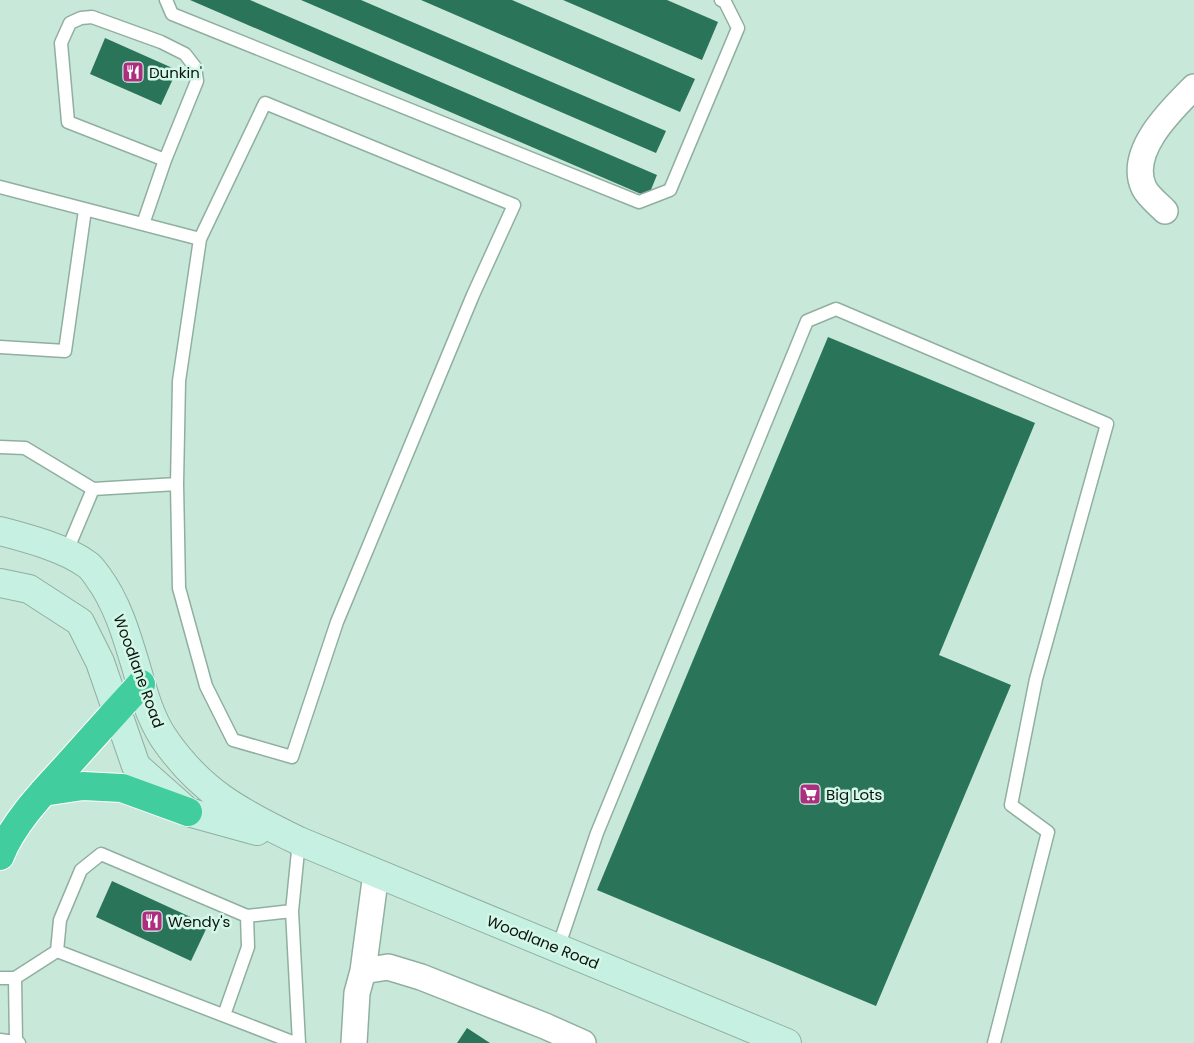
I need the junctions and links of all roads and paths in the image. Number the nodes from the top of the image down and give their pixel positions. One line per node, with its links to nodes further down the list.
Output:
1 (166, 0): 2 (lane)
2 (721, 0)
3 (1194, 87): 7 (street)
4 (165, 160): 4 (lane); 8 (lane)
5 (0, 188): 6 (lane)
6 (85, 210): 8 (lane); 10 (lane)
7 (1164, 211)
8 (143, 224): 9 (lane)
9 (200, 238): 12 (lane); 12 (lane)
10 (0, 346)
11 (0, 447): 13 (lane)
12 (177, 484): 13 (lane)
13 (93, 489): 15 (lane)
14 (0, 531): 15 (street, Woodlane Road)
15 (66, 553): 17 (street, Woodlane Road)
16 (0, 583): 18 (street, Woodlane Road)
17 (141, 684): 18 (highway); 21 (street, Woodlane Road)
18 (117, 710): 19 (highway); 20 (street, Woodlane Road)
19 (43, 792): 20 (highway); 22 (highway)
20 (188, 812): 21 (street, Woodlane Road)
21 (299, 841): 23 (street, Woodlane Road); 24 (lane)
22 (0, 856)
23 (376, 873): 26 (street, Woodlane Road); 28 (street)
24 (292, 911): 25 (lane); 35 (lane)
25 (247, 916): 27 (lane); 31 (lane)
26 (558, 948): 38 (street, Woodlane Road); 39 (lane)
27 (57, 950): 30 (lane); 31 (lane)
28 (363, 971): 36 (street); 37 (street)
29 (0, 978): 30 (lane)
30 (15, 978): 33 (lane)
31 (224, 1016): 34 (lane)
32 (0, 1040): 33 (lane)
33 (17, 1043)
34 (295, 1043)
35 (299, 1043)
36 (354, 1043)
37 (583, 1043)
38 (787, 1043)
39 (994, 1043)

